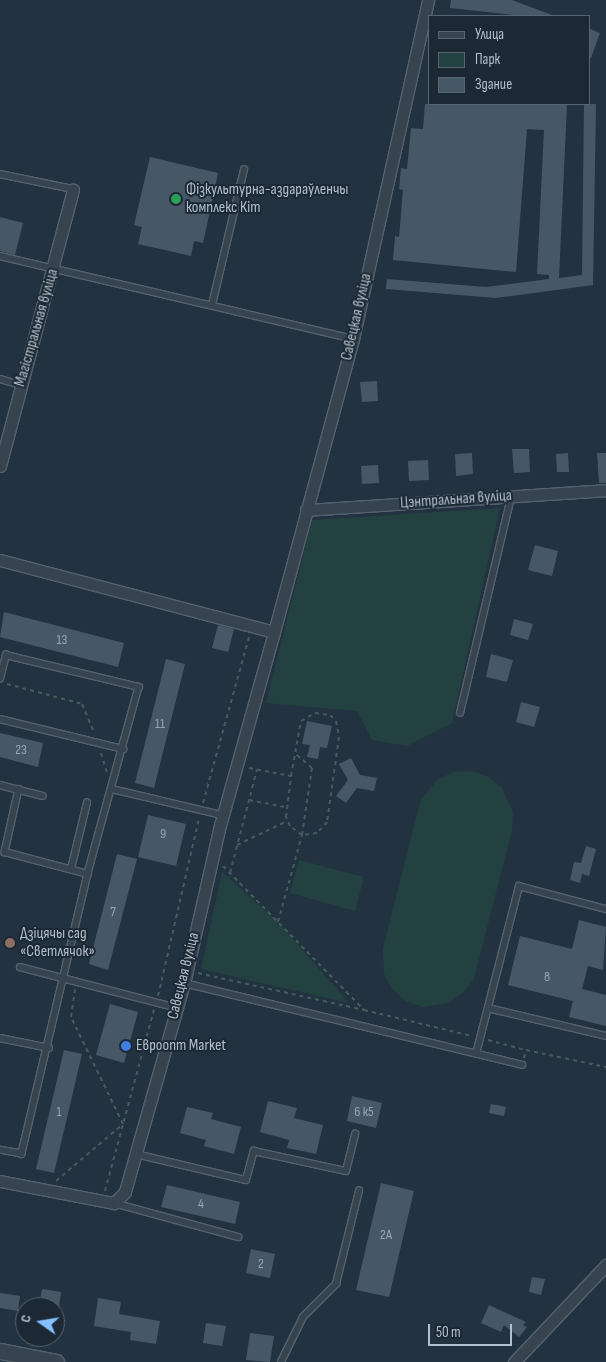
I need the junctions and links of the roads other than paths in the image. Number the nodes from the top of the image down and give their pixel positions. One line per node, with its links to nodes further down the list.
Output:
1 (428, 0): 8 (street, Савецкая вуліца)
2 (244, 170): 7 (lane)
3 (0, 174): 4 (lane)
4 (73, 189): 6 (street, Магістральная вуліца)
5 (0, 256): 6 (lane)
6 (54, 268): 7 (lane); 10 (street, Магістральная вуліца)
7 (212, 305): 8 (lane)
8 (353, 339): 14 (street, Савецкая вуліца)
9 (0, 379): 10 (lane)
10 (21, 385): 11 (street, Магістральная вуліца)
11 (0, 466)
12 (606, 490): 13 (street, Цэнтральная вуліца)
13 (511, 497): 14 (street, Цэнтральная вуліца); 18 (lane)
14 (306, 510): 16 (street, Савецкая вуліца)
15 (0, 560): 16 (street)
16 (274, 632): 26 (street, Савецкая вуліца)
17 (0, 681): 20 (lane)
18 (460, 713)
19 (0, 719): 20 (lane)
20 (123, 749): 23 (lane)
21 (0, 785): 22 (lane)
22 (19, 789): 24 (lane); 27 (lane)
23 (112, 789): 26 (lane); 28 (lane)
24 (43, 796)
25 (87, 803): 27 (lane)
26 (222, 815): 32 (street, Савецкая вуліца)
27 (71, 869): 28 (lane)
28 (88, 874): 31 (lane)
29 (606, 909): 34 (lane)
30 (20, 967): 31 (lane)
31 (63, 978): 33 (lane); 37 (lane)
32 (184, 983): 33 (street, Савецкая вуліца); 38 (lane)
33 (177, 1008): 42 (street, Савецкая вуліца)
34 (488, 1008): 35 (lane); 38 (lane)
35 (606, 1036)
36 (0, 1038): 37 (lane)
37 (48, 1048): 41 (lane)
38 (476, 1054): 39 (lane)
39 (522, 1065)
40 (355, 1134): 42 (lane)
41 (0, 1150)
42 (136, 1154): 45 (street, Савецкая вуліца)
43 (0, 1181): 45 (street)
44 (358, 1191): 50 (lane)
45 (114, 1203): 46 (lane)
46 (238, 1237)
47 (606, 1266): 51 (street)
48 (0, 1351): 49 (street)
49 (56, 1362)
50 (281, 1362)
51 (514, 1362)

